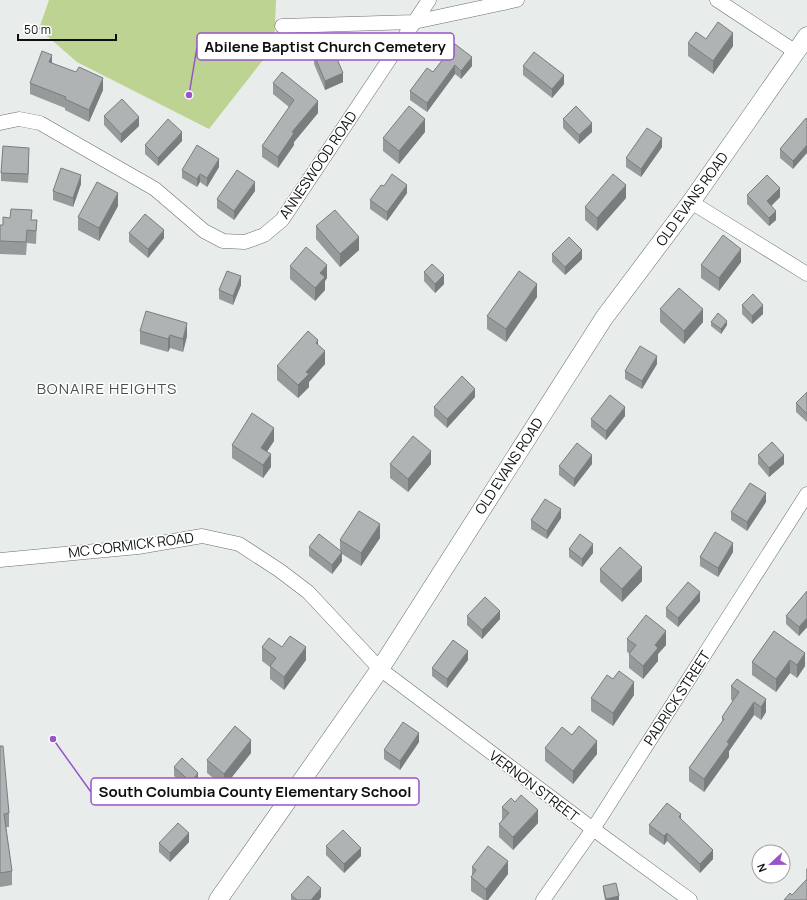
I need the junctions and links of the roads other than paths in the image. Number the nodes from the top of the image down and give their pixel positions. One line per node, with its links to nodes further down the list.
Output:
1 (428, 0): 4 (street, ANNESWOOD ROAD)
2 (517, 0): 4 (street)
3 (717, 0): 7 (street)
4 (414, 22): 5 (street); 8 (street, ANNESWOOD ROAD)
5 (282, 26)
6 (807, 36): 7 (street, OLD EVANS ROAD)
7 (796, 52): 9 (street, OLD EVANS ROAD)
8 (0, 123)
9 (691, 202): 10 (street); 13 (street, OLD EVANS ROAD)
10 (807, 274)
11 (807, 494): 14 (street, PADRICK STREET)
12 (0, 560): 13 (street, MC CORMICK ROAD)
13 (380, 669): 14 (street, VERNON STREET); 15 (street, OLD EVANS ROAD)
14 (593, 830): 16 (street, PADRICK STREET); 17 (street, VERNON STREET)
15 (218, 900)
16 (543, 900)
17 (690, 900)

